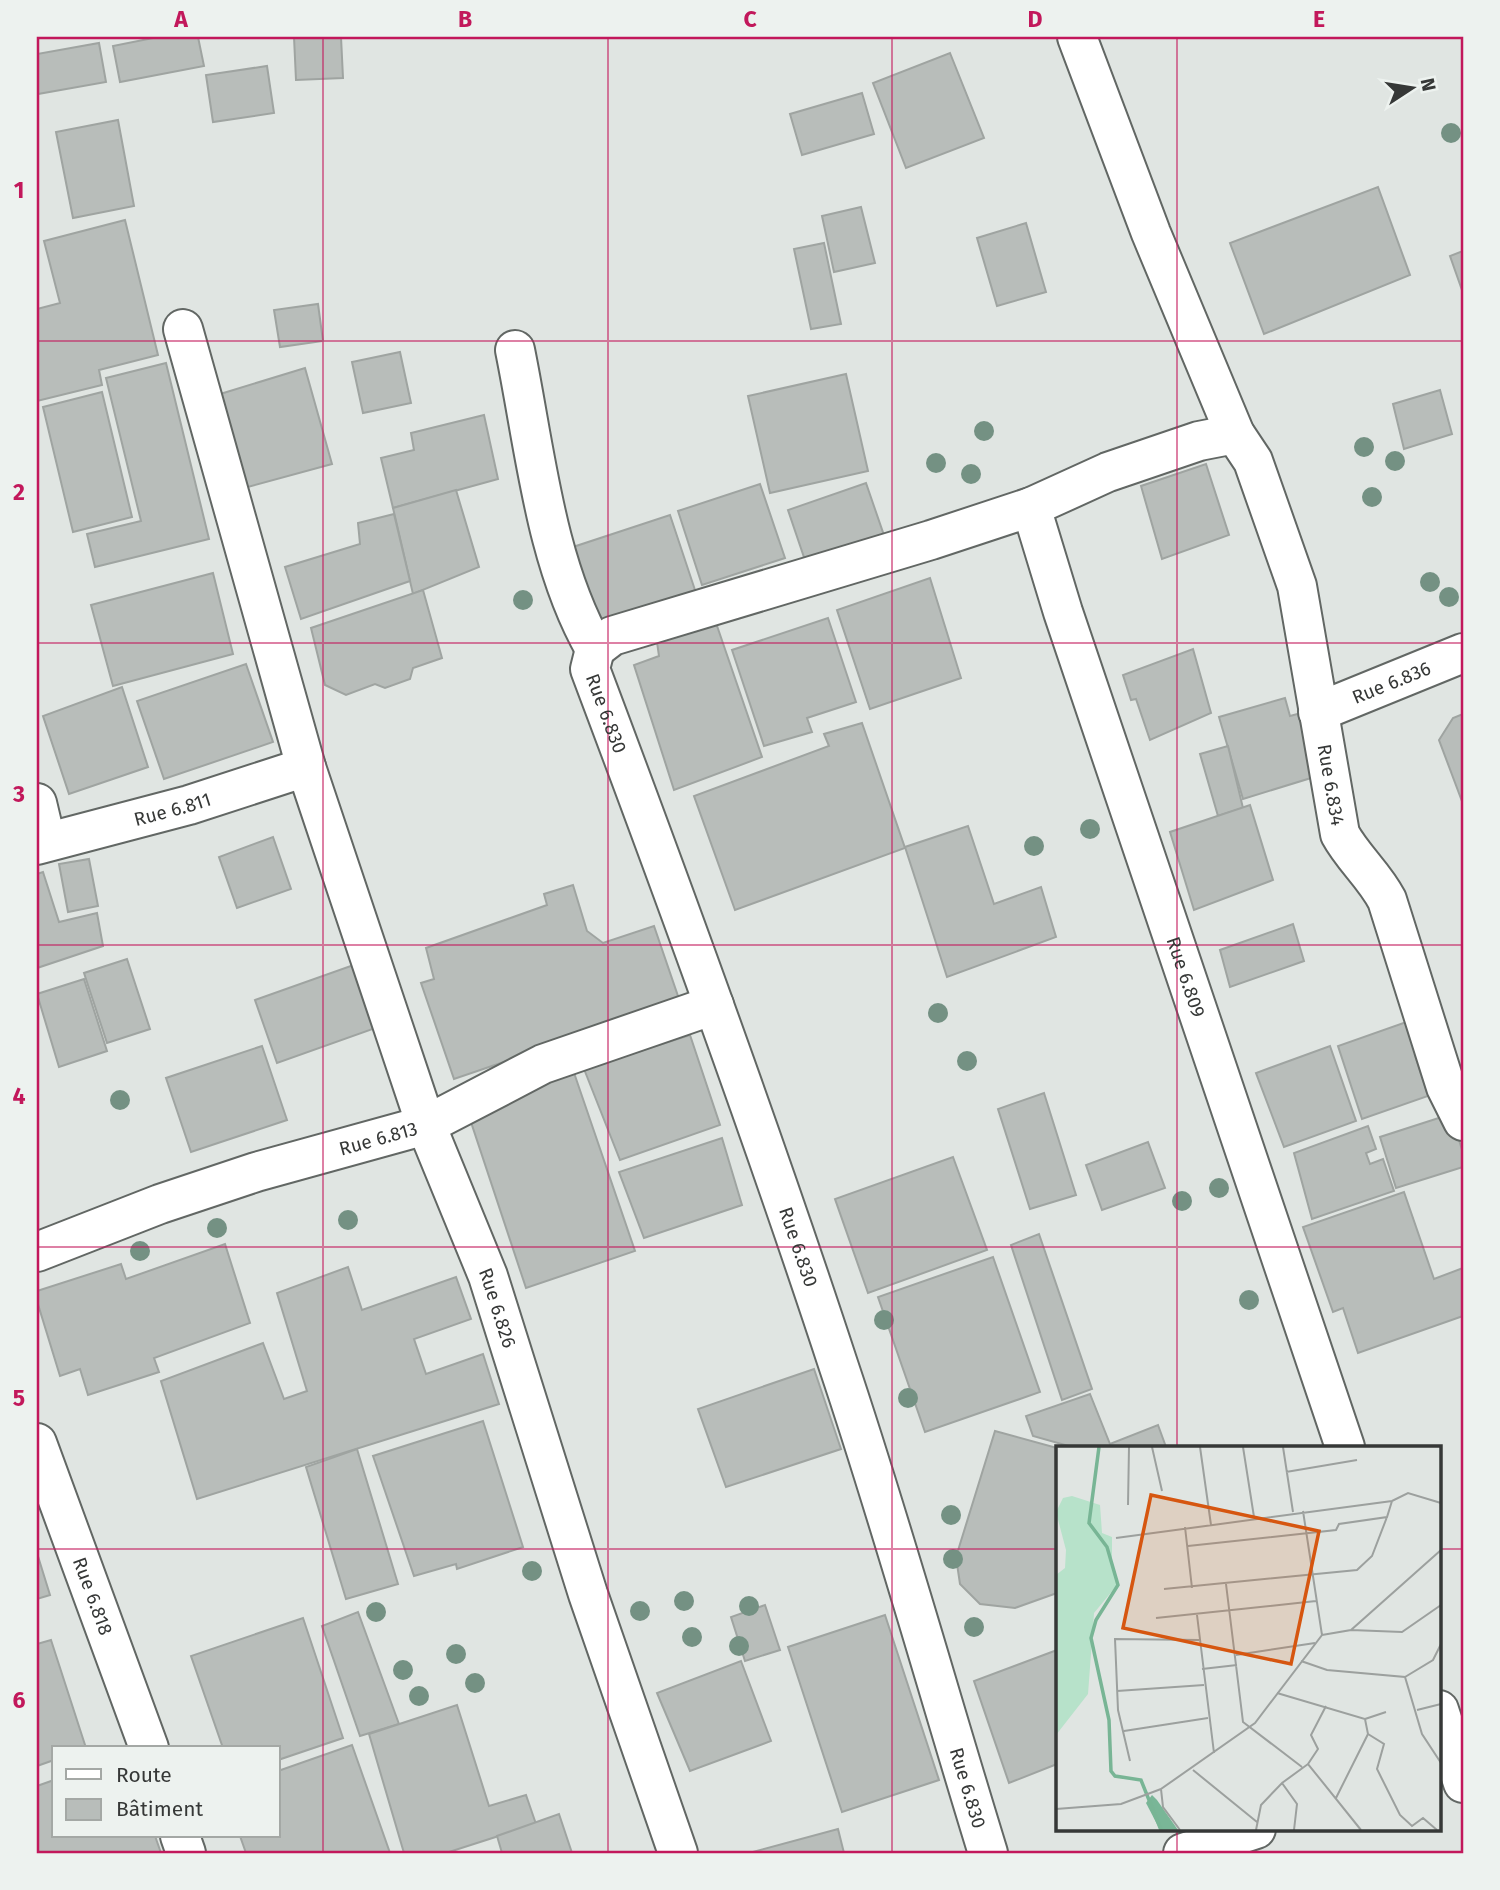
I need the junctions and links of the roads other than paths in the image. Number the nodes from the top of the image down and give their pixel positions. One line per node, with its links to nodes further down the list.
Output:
1 (1077, 37): 4 (street, Rue 6.834)
2 (183, 329): 9 (street, Rue 6.826)
3 (515, 350): 6 (street)
4 (1235, 434): 5 (street); 8 (street, Rue 6.834)
5 (1031, 507): 6 (street); 17 (street, Rue 6.809)
6 (595, 649): 12 (street, Rue 6.830)
7 (1463, 653): 8 (street, Rue 6.836)
8 (1318, 712): 13 (street, Rue 6.834)
9 (306, 767): 11 (street, Rue 6.811); 14 (street, Rue 6.826)
10 (37, 803): 11 (street)
11 (41, 843)
12 (715, 1005): 14 (street, Rue 6.813); 23 (street, Rue 6.830)
13 (1463, 1121)
14 (426, 1125): 15 (street, Rue 6.813); 22 (street, Rue 6.826)
15 (37, 1252)
16 (37, 1443): 19 (street, Rue 6.818)
17 (1345, 1446)
18 (1440, 1713): 20 (street)
19 (148, 1746)
20 (1455, 1765)
21 (1253, 1830): 24 (street)
22 (678, 1853)
23 (988, 1853)
24 (1183, 1853)

